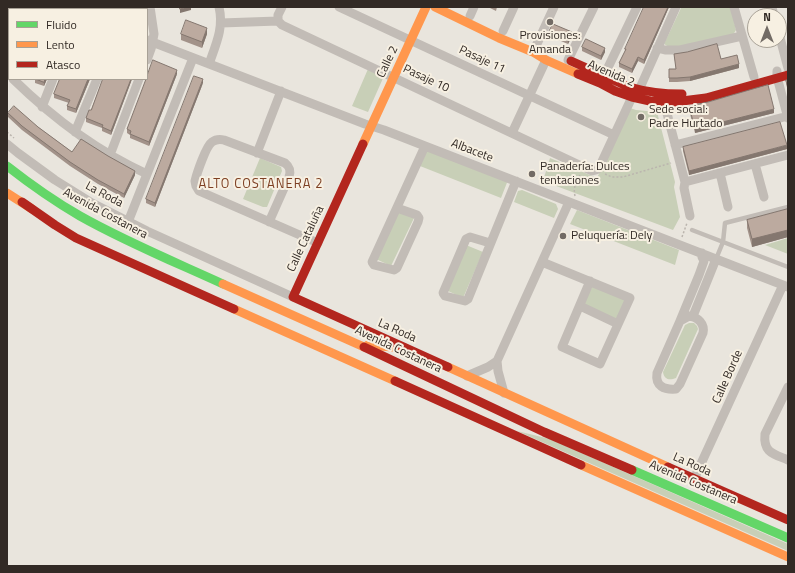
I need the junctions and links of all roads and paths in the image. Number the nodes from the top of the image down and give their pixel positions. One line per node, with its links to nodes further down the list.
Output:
1 (150, 7): 20 (street)
2 (219, 7): 16 (street)
3 (282, 7): 15 (street)
4 (339, 7): 19 (street, Pasaje 11)
5 (426, 7): 19 (main road, Calle 2)
6 (435, 7): 26 (main road, Avenida 2)
7 (451, 7): 14 (main road, Avenida 2)
8 (514, 7): 17 (street)
9 (554, 7): 21 (street)
10 (594, 7): 27 (street)
11 (637, 7): 34 (street)
12 (676, 7): 22 (street)
13 (734, 7): 18 (street)
14 (472, 11): 17 (main road, Avenida 2)
15 (278, 21): 16 (street); 32 (street, Pasaje 10)
16 (221, 24): 28 (street)
17 (503, 31): 21 (main road, Avenida 2)
18 (742, 36): 22 (street); 33 (street)
19 (411, 40): 32 (main road, Calle 2); 41 (street, Pasaje 11)
20 (150, 41): 24 (street); 25 (street, Albacete)
21 (536, 46): 27 (main road, Avenida 2)
22 (657, 48): 39 (street)
23 (783, 48): 29 (street)
24 (148, 57)
25 (193, 58): 28 (street, Albacete); 64 (street)
26 (546, 60): 34 (main road, Avenida 2); 41 (street)
27 (568, 60): 34 (main road, Avenida 2)
28 (209, 64): 40 (street, Albacete)
29 (788, 68): 30 (main road, Avenida 2)
30 (777, 74): 31 (main road, Avenida 2); 33 (main road, Avenida 2); 43 (main road, Avenida 2); 45 (street)
31 (788, 75)
32 (394, 77): 46 (main road, Calle 2); 49 (street, Pasaje 10)
33 (754, 77): 39 (main road, Avenida 2)
34 (602, 79): 39 (main road, Avenida 2); 42 (main road, Avenida 2)
35 (14, 80): 44 (street)
36 (53, 80): 44 (street)
37 (97, 80): 48 (street)
38 (139, 80): 56 (street)
39 (639, 90)
40 (280, 91): 46 (street, Albacete); 55 (street)
41 (529, 96): 49 (street); 50 (street, Pasaje 11)
42 (632, 97): 43 (main road, Avenida 2); 50 (street)
43 (664, 102): 53 (street)
44 (42, 107): 48 (street)
45 (788, 117): 53 (street)
46 (371, 126): 54 (street, Albacete); 78 (main road, Calle Cataluña)
47 (7, 132): 51 (path)
48 (75, 132): 56 (street)
49 (512, 133): 61 (street, Pasaje 10)
50 (614, 135): 62 (street)
51 (18, 141)
52 (7, 144): 74 (street, La Roda)
53 (675, 145): 58 (street)
54 (425, 146): 65 (street, Albacete); 72 (street)
55 (257, 153): 75 (street); 75 (street)
56 (110, 155): 64 (street)
57 (788, 156): 59 (street)
58 (679, 161): 62 (path); 66 (street)
59 (755, 164): 63 (street); 68 (street)
60 (7, 166): 92 (main road, Avenida Costanera)
61 (584, 167): 62 (street, Pasaje 10); 69 (path)
62 (596, 170)
63 (720, 173): 66 (street); 70 (street)
64 (147, 174): 74 (street)
65 (516, 181): 69 (street, Albacete); 79 (street)
66 (685, 182): 73 (street)
67 (7, 192): 102 (main road)
68 (764, 197)
69 (571, 203): 80 (street, Albacete); 83 (street)
70 (728, 207)
71 (788, 207): 77 (lane)
72 (397, 208): 72 (street)
73 (690, 216): 80 (path)
74 (128, 222): 87 (street, La Roda)
75 (269, 222): 78 (street)
76 (692, 230): 77 (lane)
77 (722, 242): 82 (lane); 84 (lane)
78 (318, 243): 87 (main road, Calle Cataluña)
79 (490, 243): 79 (street)
80 (679, 244): 81 (street, Albacete)
81 (702, 254): 82 (street, Albacete); 90 (street)
82 (716, 259): 86 (street, Albacete); 89 (street)
83 (542, 262): 85 (street); 94 (street)
84 (788, 267)
85 (590, 281): 88 (street); 91 (street)
86 (785, 286): 99 (street, Calle Borde)
87 (293, 297): 93 (main road, La Roda)
88 (580, 306): 91 (street); 91 (street)
89 (693, 316): 90 (street); 90 (street)
90 (680, 321)
91 (618, 324)
92 (354, 343): 93 (main road); 101 (main road, Avenida Costanera)
93 (405, 348): 95 (main road, La Roda)
94 (497, 361): 95 (street); 97 (street)
95 (467, 376): 97 (main road, La Roda)
96 (788, 387): 98 (street)
97 (504, 393): 99 (main road, La Roda)
98 (788, 460)
99 (694, 479): 100 (main road, La Roda)
100 (788, 520)
101 (788, 538)
102 (788, 556)

